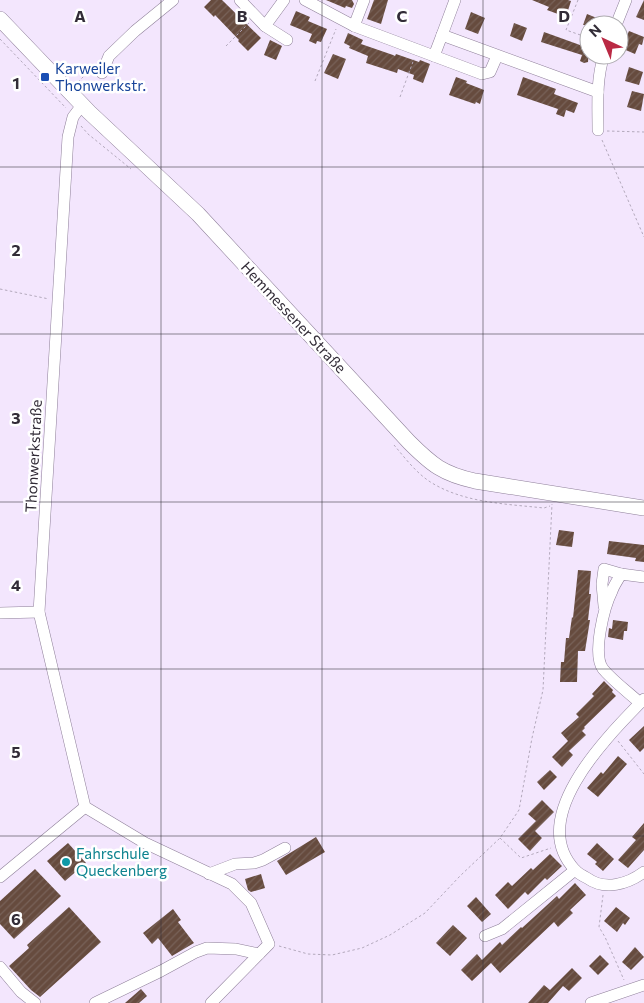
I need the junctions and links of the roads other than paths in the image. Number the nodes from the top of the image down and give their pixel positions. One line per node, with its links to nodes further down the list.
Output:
1 (173, 0): 17 (street)
2 (240, 0): 10 (street)
3 (284, 0): 10 (street)
4 (305, 0): 11 (street)
5 (364, 0): 11 (street)
6 (455, 0): 12 (street)
7 (626, 0): 8 (street)
8 (620, 15)
9 (0, 19): 19 (main road, Hemmessener Straße)
10 (265, 26): 13 (street)
11 (354, 26): 14 (street)
12 (442, 35): 14 (street); 15 (street)
13 (287, 40)
14 (434, 56): 15 (street)
15 (497, 56): 18 (street)
16 (601, 65): 18 (street)
17 (102, 73)
18 (598, 92): 20 (street)
19 (78, 111): 21 (main road, Hemmessener Straße); 24 (street, Thonwerkstraße)
20 (598, 130)
21 (644, 508)
22 (621, 574): 23 (street); 26 (street); 26 (street)
23 (644, 577)
24 (38, 612): 25 (street); 28 (street, Thonwerkstraße)
25 (0, 613)
26 (604, 615): 27 (street)
27 (642, 701): 30 (street)
28 (86, 807): 32 (street); 33 (street)
29 (285, 848): 32 (street)
30 (575, 870): 31 (street); 34 (street)
31 (644, 872)
32 (209, 874): 35 (street)
33 (0, 878)
34 (485, 936)
35 (259, 954): 39 (street); 40 (street)
36 (0, 967): 38 (street)
37 (644, 985): 41 (street)
38 (35, 1003)
39 (95, 1003)
40 (211, 1003)
41 (591, 1003)

